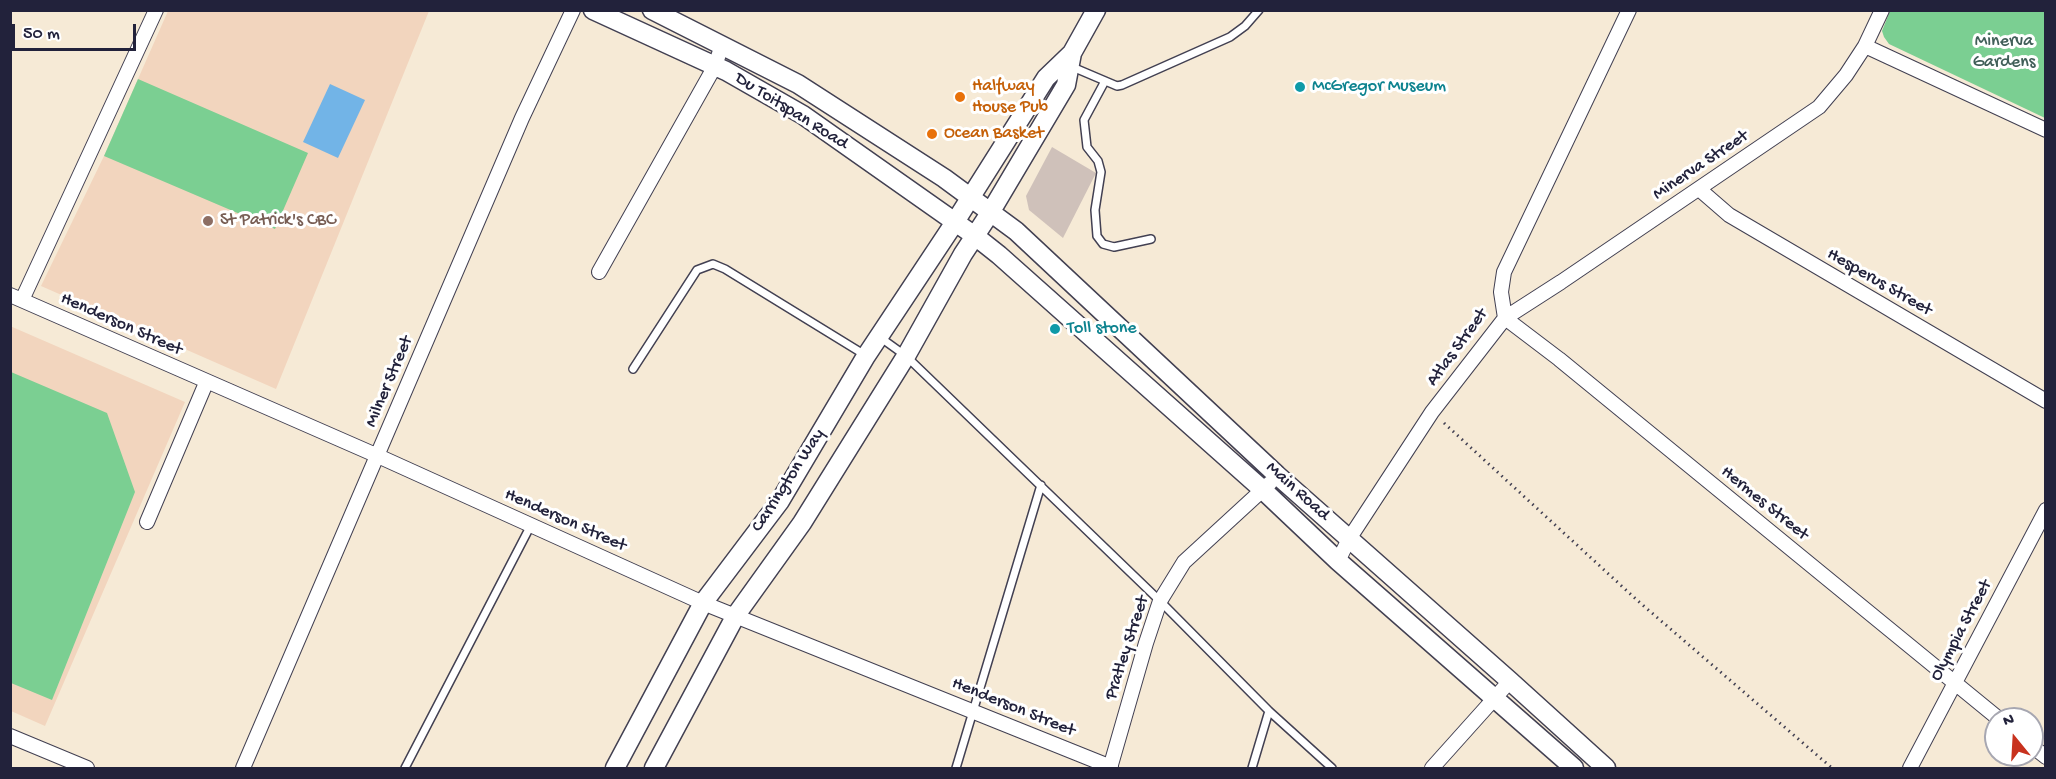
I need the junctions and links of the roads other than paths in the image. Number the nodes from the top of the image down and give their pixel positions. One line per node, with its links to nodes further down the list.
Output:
1 (156, 10): 23 (street)
2 (573, 10): 31 (street, Milner Street)
3 (592, 10): 9 (street, Du Toitspan Road)
4 (652, 10): 10 (street, Du Toitspan Road)
5 (1096, 10): 12 (street)
6 (1259, 10): 14 (lane)
7 (1629, 10): 24 (street, Atlas Street)
8 (1882, 10): 11 (street, Minerva Street)
9 (611, 15): 13 (street, Du Toitspan Road)
10 (722, 45): 13 (street); 17 (street, Du Toitspan Road)
11 (1865, 46): 15 (street); 16 (street, Minerva Street)
12 (1068, 60): 14 (lane); 17 (street, Carrington Way); 18 (street, Carrington Way)
13 (715, 66): 19 (street, Du Toitspan Road); 22 (street)
14 (1105, 81): 21 (lane)
15 (2046, 130)
16 (1699, 189): 24 (street, Minerva Street); 30 (street, Hesperus Street)
17 (969, 198): 18 (street, Du Toitspan Road); 19 (street, Carrington Way)
18 (990, 213): 20 (street, Carrington Way); 32 (street, Main Road)
19 (955, 222): 20 (street, Du Toitspan Road); 25 (street, Carrington Way)
20 (975, 236): 27 (street, Carrington Way); 34 (street, Main Road)
21 (1151, 239)
22 (598, 272)
23 (16, 298): 29 (street, Henderson Street)
24 (1505, 318): 38 (street, Atlas Street); 44 (street, Hermes Street)
25 (879, 337): 26 (street, Carrington Way); 27 (lane)
26 (866, 356): 28 (lane); 41 (street, Carrington Way)
27 (906, 356): 33 (lane); 42 (street, Carrington Way)
28 (633, 369)
29 (206, 382): 31 (street, Henderson Street); 36 (street)
30 (2046, 401)
31 (378, 456): 37 (street, Henderson Street); 51 (street, Milner Street)
32 (1277, 475): 34 (street, Pratley Street); 38 (street, Main Road)
33 (1041, 485): 40 (lane); 48 (lane)
34 (1263, 490): 39 (street, Main Road); 40 (street, Pratley Street)
35 (2046, 510): 44 (street, Olympia Street)
36 (147, 522)
37 (531, 525): 41 (street, Henderson Street); 52 (lane)
38 (1349, 539): 39 (street, Atlas Street); 43 (street, Main Road)
39 (1338, 561): 45 (street, Main Road)
40 (1160, 601): 47 (lane); 56 (street, Pratley Street)
41 (703, 603): 42 (street, Henderson Street); 53 (street, Carrington Way)
42 (736, 615): 48 (street, Henderson Street); 54 (street, Carrington Way)
43 (1510, 681): 45 (street); 61 (street, Main Road)
44 (1955, 683): 46 (street, Hermes Street); 62 (street, Olympia Street)
45 (1496, 699): 59 (street); 60 (street, Main Road)
46 (1984, 707)
47 (1269, 711): 57 (lane); 58 (lane)
48 (974, 712): 55 (lane); 56 (street, Henderson Street)
49 (10, 736): 50 (street)
50 (87, 768)
51 (243, 768)
52 (405, 768)
53 (615, 768)
54 (654, 768)
55 (956, 768)
56 (1111, 768)
57 (1252, 768)
58 (1332, 768)
59 (1432, 768)
60 (1574, 768)
61 (1606, 768)
62 (1910, 768)

